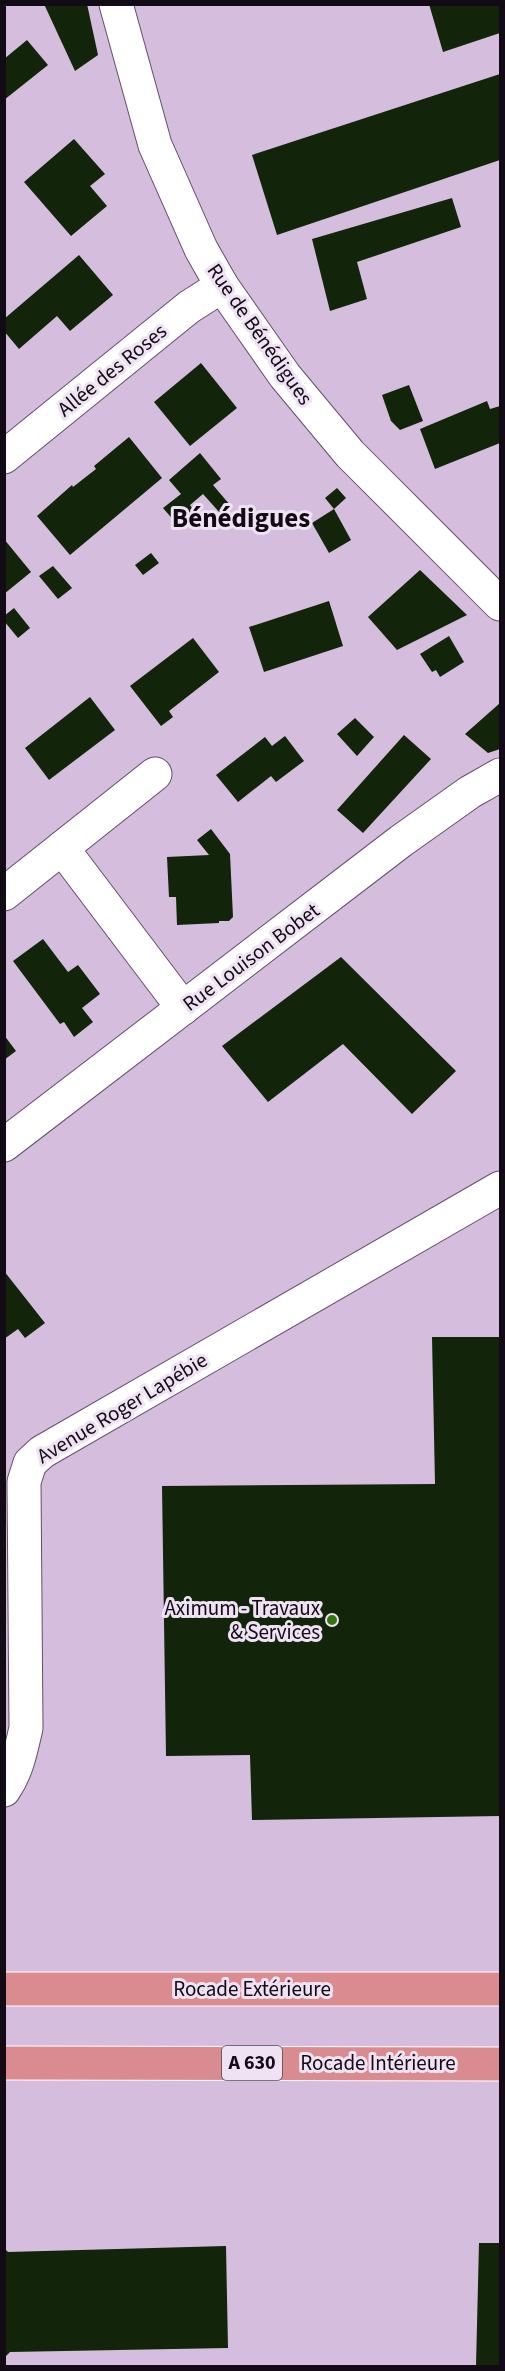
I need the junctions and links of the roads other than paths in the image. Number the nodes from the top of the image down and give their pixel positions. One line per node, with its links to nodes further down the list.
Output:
1 (116, 4): 2 (street, Rue de Bénédigues)
2 (222, 286): 3 (street, Allée des Roses); 4 (street, Rue de Bénédigues)
3 (4, 457)
4 (501, 604)
5 (155, 774): 7 (street)
6 (501, 775): 9 (street, Rue Louison Bobet)
7 (62, 848): 8 (street); 9 (street)
8 (4, 894)
9 (183, 1008): 10 (street, Rue Louison Bobet)
10 (4, 1145)
11 (501, 1188): 12 (street, Avenue Roger Lapébie)
12 (4, 1790)
13 (4, 1989): 14 (highway, Rocade Extérieure)
14 (501, 1989)
15 (4, 2062): 16 (highway, Rocade Intérieure / A 630)
16 (501, 2064)

